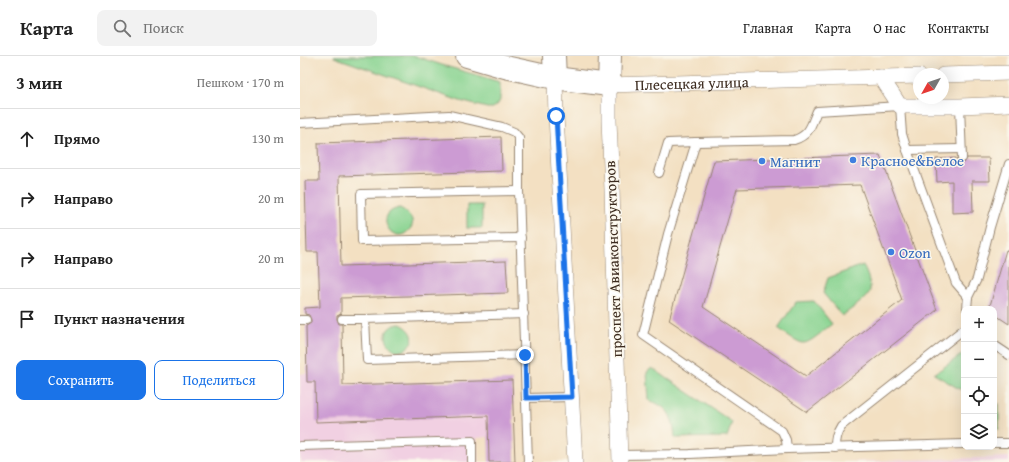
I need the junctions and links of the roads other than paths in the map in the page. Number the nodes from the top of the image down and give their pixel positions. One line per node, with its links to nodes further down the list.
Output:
1 (468, 56): 8 (street, Плесецкая улица)
2 (554, 56): 8 (street)
3 (610, 56): 9 (street, проспект Авиаконструкторов)
4 (1009, 73): 5 (street)
5 (949, 75)
6 (913, 76): 7 (street, Плесецкая улица)
7 (881, 77): 9 (street, Плесецкая улица); 11 (street)
8 (555, 78): 9 (street, Плесецкая улица); 31 (street)
9 (608, 85): 40 (street, проспект Авиаконструкторов)
10 (1009, 104): 12 (street)
11 (900, 106): 12 (street); 14 (lane); 16 (lane)
12 (960, 106): 15 (lane)
13 (300, 123): 20 (lane)
14 (696, 142): 19 (lane); 38 (lane)
15 (961, 149): 16 (lane); 17 (lane)
16 (907, 150): 22 (lane)
17 (962, 158)
18 (1009, 164): 22 (lane)
19 (659, 173)
20 (519, 191): 21 (lane); 21 (lane)
21 (521, 238): 24 (lane)
22 (968, 297): 23 (lane)
23 (967, 306)
24 (524, 314): 25 (lane); 29 (lane)
25 (366, 318): 26 (lane); 29 (lane)
26 (342, 319)
27 (961, 331): 37 (lane)
28 (997, 347): 30 (lane)
29 (525, 355): 32 (lane)
30 (1009, 355)
31 (572, 397): 32 (lane); 43 (street)
32 (526, 398): 42 (lane)
33 (1009, 443): 35 (lane)
34 (961, 444): 37 (lane)
35 (997, 444)
36 (300, 446): 41 (lane)
37 (835, 448): 38 (lane)
38 (787, 449): 39 (lane)
39 (690, 458): 40 (lane)
40 (620, 459)
41 (472, 462)
42 (528, 462)
43 (575, 462)

